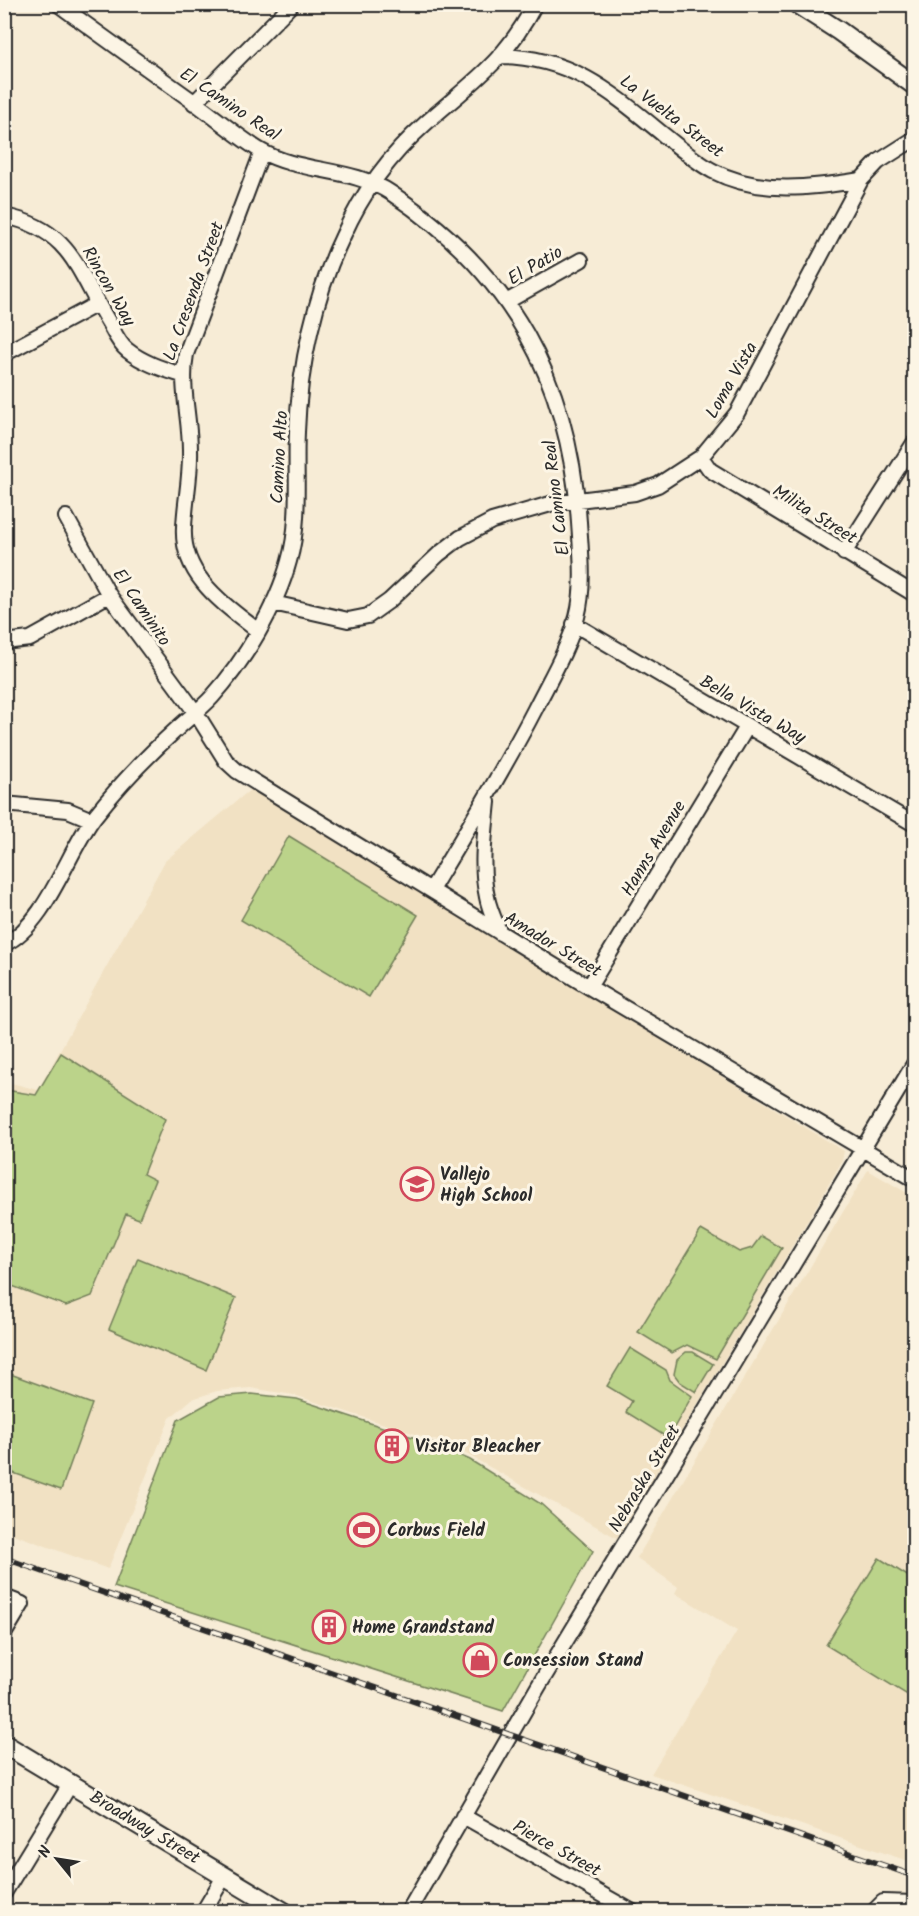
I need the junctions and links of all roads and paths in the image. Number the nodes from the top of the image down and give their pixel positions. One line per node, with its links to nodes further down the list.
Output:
1 (58, 4): 7 (street, El Camino Real)
2 (292, 4): 7 (street)
3 (535, 4): 5 (street, Camino Alto)
4 (797, 4): 6 (main road)
5 (502, 56): 10 (street, La Vuelta Street); 11 (street, Camino Alto)
6 (915, 85)
7 (194, 103): 9 (street, El Camino Real)
8 (915, 140): 10 (street, Loma Vista)
9 (262, 152): 11 (street, El Camino Real); 17 (street, La Cresenda Street)
10 (861, 180): 19 (street, Loma Vista)
11 (372, 182): 14 (street, El Camino Real); 25 (street, Camino Alto)
12 (4, 216): 15 (street, Rincon Way)
13 (581, 260): 14 (street, El Patio)
14 (506, 302): 20 (street, El Camino Real)
15 (97, 304): 16 (street); 17 (street, Rincon Way)
16 (4, 354)
17 (182, 375): 27 (street, La Cresenda Street)
18 (915, 443): 22 (street)
19 (701, 457): 20 (street, Loma Vista); 22 (street, Milita Street)
20 (577, 501): 25 (street, Loma Vista); 26 (street, El Camino Real)
21 (66, 517): 24 (street, El Caminito)
22 (844, 554): 23 (street, Milita Street)
23 (915, 594)
24 (109, 595): 28 (street); 29 (street, El Caminito)
25 (273, 603): 27 (street, Camino Alto)
26 (574, 624): 30 (street, Bella Vista Way); 31 (street, El Camino Real)
27 (258, 631): 29 (street, Camino Alto)
28 (4, 642)
29 (196, 712): 33 (street, Camino Alto); 35 (street, Amador Street)
30 (747, 727): 34 (street, Bella Vista Way); 38 (street, Hanns Avenue)
31 (488, 797): 35 (street, El Camino Real); 36 (street)
32 (4, 804): 33 (street)
33 (92, 820): 37 (street, Camino Alto)
34 (915, 824)
35 (431, 890): 36 (street, Amador Street)
36 (500, 933): 38 (street, Amador Street)
37 (4, 944)
38 (589, 987): 40 (street, Amador Street)
39 (915, 1064): 40 (street, Nebraska Street)
40 (863, 1149): 41 (street, Amador Street); 46 (street, Nebraska Street)
41 (915, 1179)
42 (4, 1598): 43 (street)
43 (4, 1634)
44 (4, 1744): 45 (main road, Broadway Street)
45 (71, 1783): 47 (main road, Broadway Street); 48 (street)
46 (463, 1816): 52 (street, Nebraska Street); 53 (street, Pierce Street)
47 (225, 1875): 50 (street); 51 (main road, Broadway Street)
48 (4, 1893)
49 (915, 1904): 54 (street)
50 (203, 1911)
51 (284, 1911)
52 (408, 1911)
53 (633, 1911)
54 (873, 1911)

